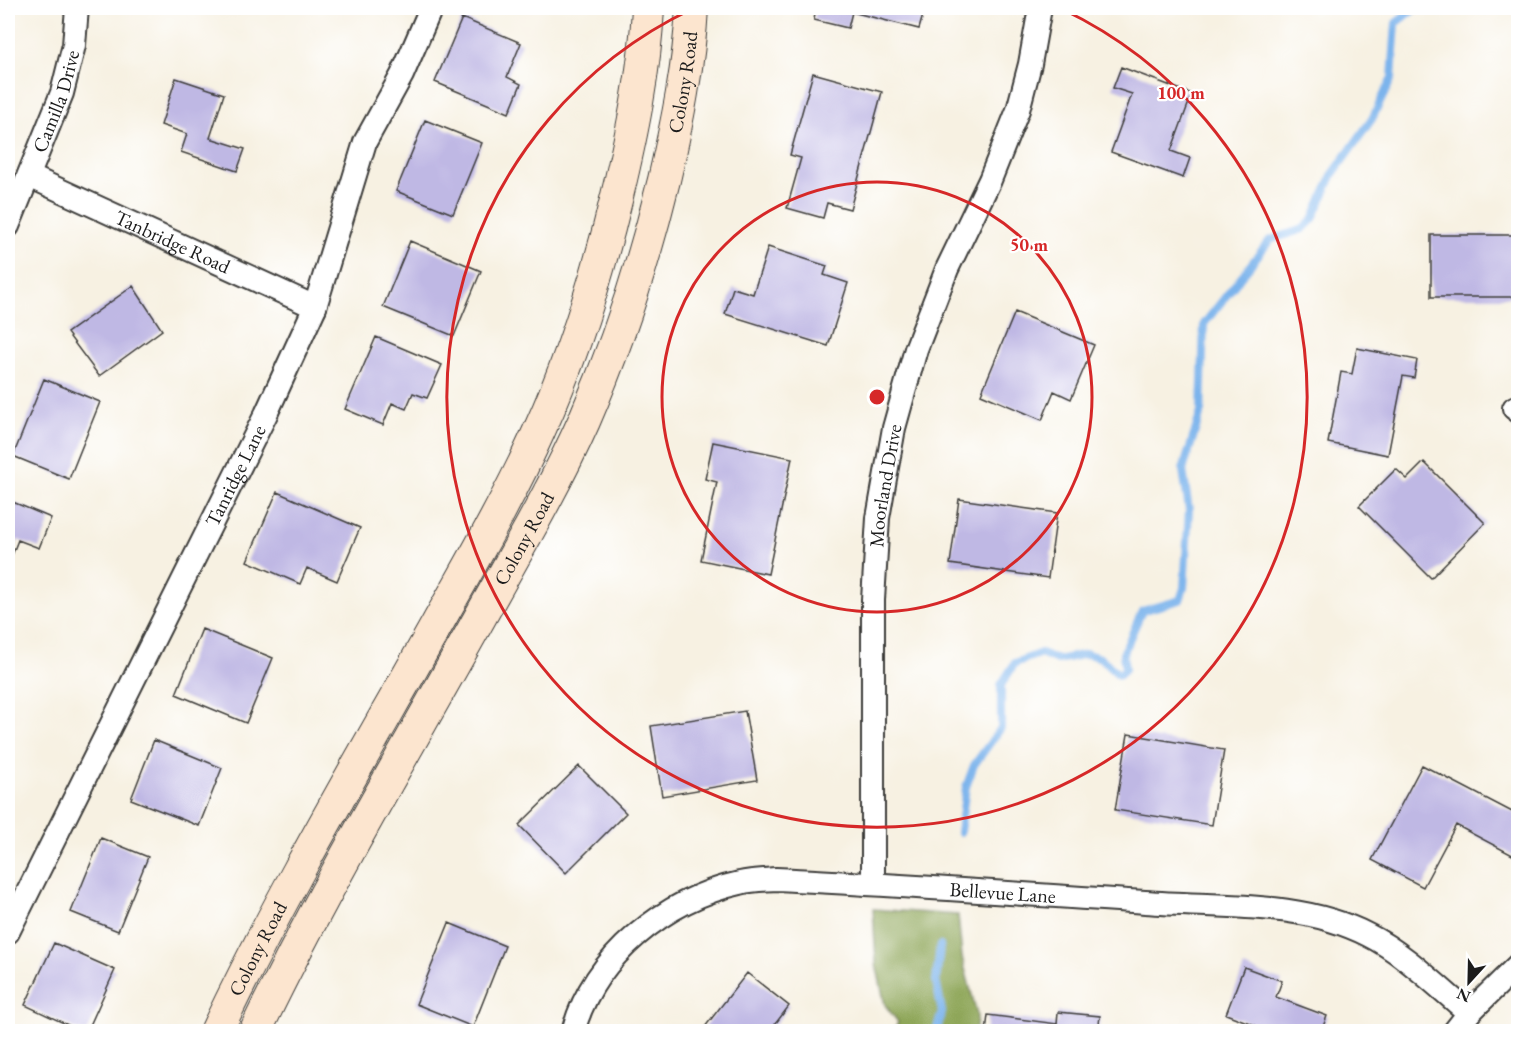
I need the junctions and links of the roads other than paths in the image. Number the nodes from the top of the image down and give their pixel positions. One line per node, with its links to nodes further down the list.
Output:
1 (77, 8): 6 (street, Camilla Drive)
2 (431, 8): 8 (street, Tanridge Lane)
3 (648, 8): 13 (main road, Colony Road)
4 (692, 8): 14 (main road, Colony Road)
5 (1040, 8): 9 (street, Moorland Drive)
6 (29, 176): 7 (street, Camilla Drive); 8 (street, Tanbridge Road)
7 (8, 226)
8 (315, 307): 10 (street, Tanridge Lane)
9 (873, 884): 12 (street, Bellevue Lane); 15 (street, Bellevue Lane)
10 (8, 932)
11 (1518, 965): 12 (street)
12 (1469, 1013): 16 (street)
13 (216, 1032)
14 (255, 1032)
15 (573, 1032)
16 (1454, 1032)

